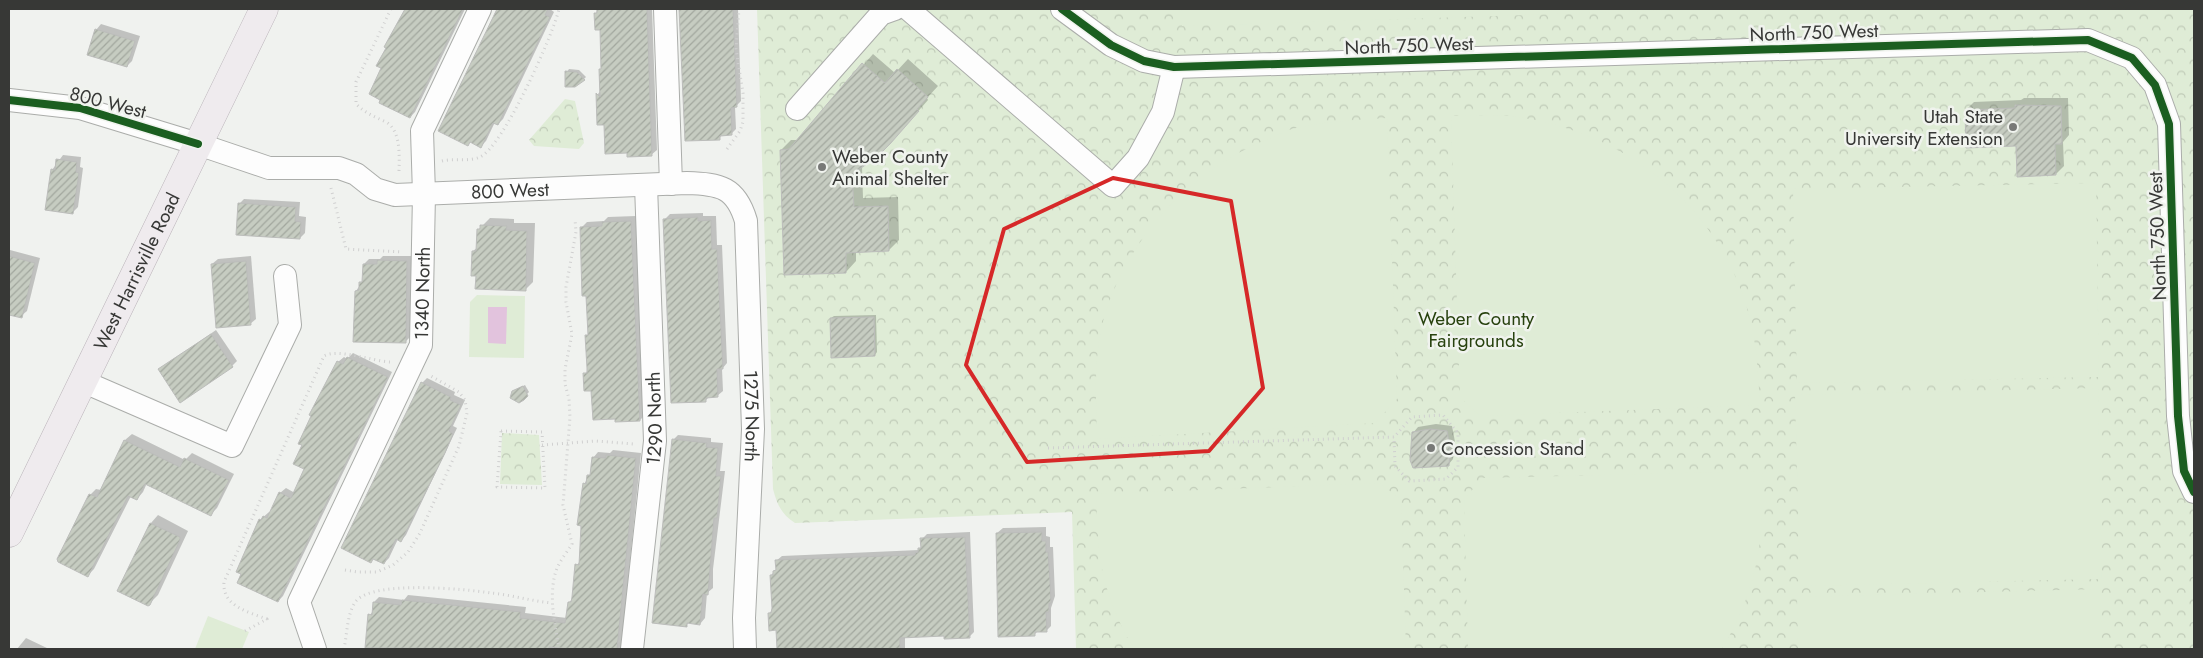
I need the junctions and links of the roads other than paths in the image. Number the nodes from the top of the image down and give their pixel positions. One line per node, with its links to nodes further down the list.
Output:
1 (264, 9): 10 (main road, West Harrisville Road)
2 (480, 9): 14 (street, 1340 North)
3 (665, 9): 11 (street)
4 (895, 9): 9 (street)
5 (908, 9): 7 (street)
6 (1062, 9): 7 (street, North 750 West)
7 (1174, 67): 17 (street, North 750 West)
8 (9, 100): 10 (street, 800 West)
9 (797, 109)
10 (198, 144): 14 (street, 800 West); 16 (main road, West Harrisville Road)
11 (671, 184): 12 (street, 800 West); 13 (street, 800 West)
12 (646, 185): 14 (street, 800 West); 20 (street, 1290 North)
13 (726, 190): 21 (street, 1275 North)
14 (424, 194): 19 (street, 1340 North)
15 (285, 276): 16 (street)
16 (82, 381): 18 (main road, West Harrisville Road)
17 (2194, 492)
18 (9, 533)
19 (315, 649)
20 (632, 649)
21 (745, 649)

